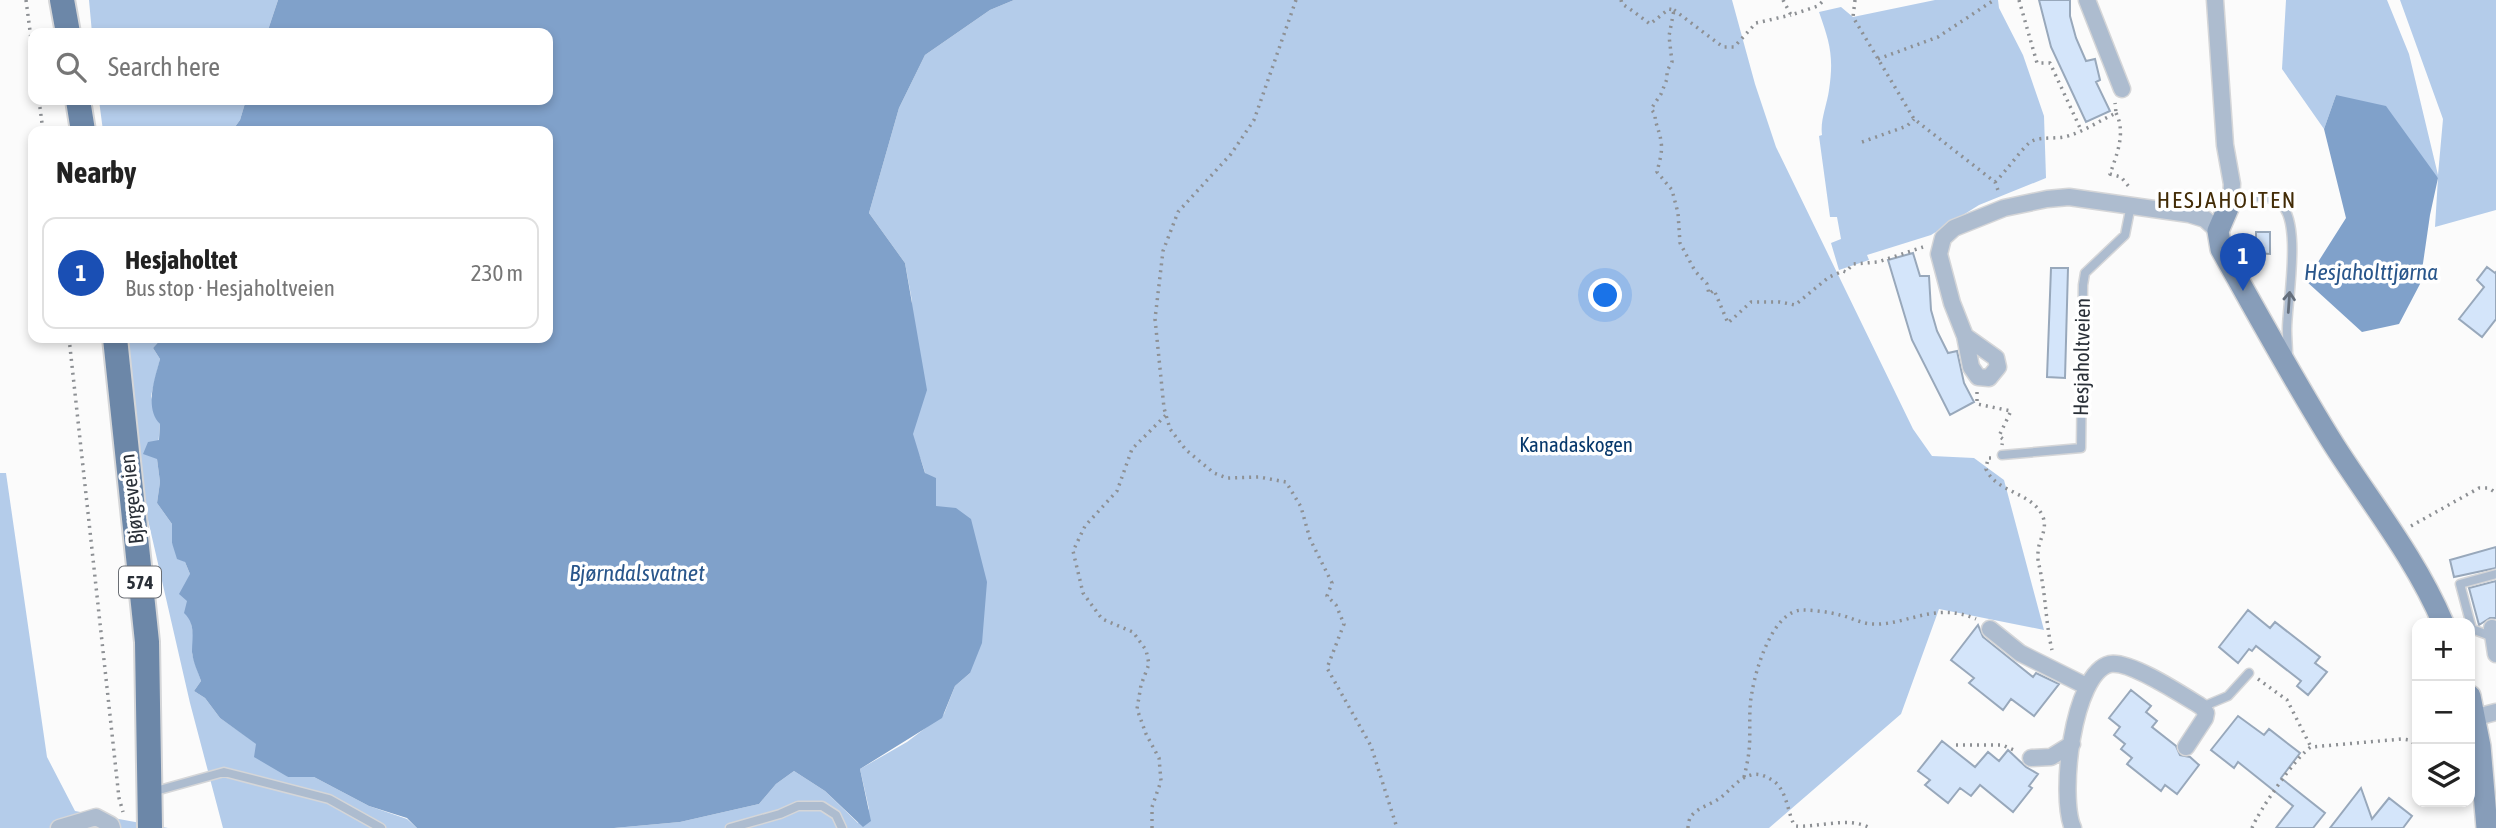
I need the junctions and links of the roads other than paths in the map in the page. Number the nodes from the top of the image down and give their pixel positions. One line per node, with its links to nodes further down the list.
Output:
1 (62, 0): 4 (main road)
2 (2087, 0): 5 (street)
3 (2215, 0): 8 (street)
4 (67, 28)
5 (2122, 89)
6 (79, 105): 7 (main road)
7 (82, 126)
8 (2232, 192): 10 (main road); 13 (lane, one-way to 8)
9 (2132, 199): 10 (street); 11 (street); 14 (lane, Hesjaholtveien)
10 (2218, 231): 13 (main road)
11 (1965, 335): 11 (street)
12 (116, 343): 28 (main road, Bjørgeveien / 574)
13 (2289, 370): 16 (main road)
14 (2002, 455)
15 (2496, 574): 18 (lane)
16 (2441, 618)
17 (1990, 629): 20 (street)
18 (2494, 640)
19 (2249, 673): 21 (lane)
20 (2086, 686): 21 (street); 25 (street)
21 (2202, 708): 26 (street)
22 (2496, 712): 24 (street)
23 (2475, 716): 24 (main road)
24 (2476, 720): 37 (main road)
25 (2072, 744): 27 (street); 36 (street)
26 (2186, 747)
27 (2031, 758)
28 (149, 792): 32 (main road, Bjørgeveien / 574); 33 (lane)
29 (91, 822): 30 (street); 31 (street)
30 (59, 828)
31 (112, 828)
32 (150, 828)
33 (381, 828)
34 (730, 828): 35 (lane)
35 (842, 828)
36 (2073, 828)
37 (2487, 828)

